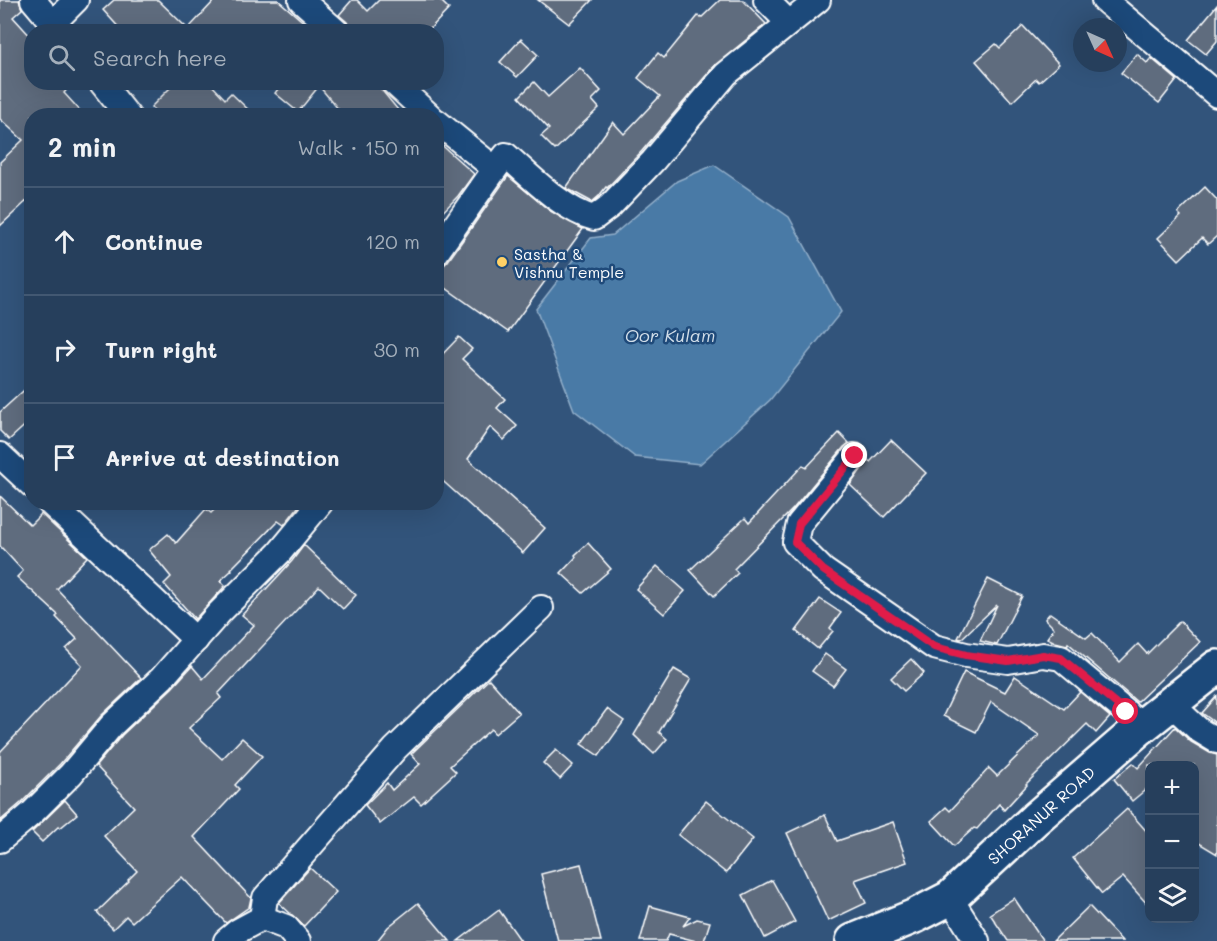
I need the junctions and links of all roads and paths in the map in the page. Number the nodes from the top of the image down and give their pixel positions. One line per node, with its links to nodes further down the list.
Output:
1 (33, 0): 8 (street)
2 (76, 0): 9 (street)
3 (301, 0): 10 (street)
4 (766, 0): 7 (street)
5 (818, 0): 7 (street)
6 (1104, 0): 13 (street)
7 (788, 22): 17 (street)
8 (54, 24)
9 (59, 24)
10 (328, 24)
11 (107, 90): 14 (street)
12 (402, 90): 15 (street)
13 (1217, 95)
14 (122, 108)
15 (421, 108)
16 (444, 128): 17 (street)
17 (495, 170): 18 (street)
18 (444, 242)
19 (0, 455): 21 (street)
20 (855, 456): 28 (street)
21 (24, 478)
22 (58, 510): 25 (street)
23 (314, 510): 25 (street)
24 (541, 608): 32 (street)
25 (196, 640): 30 (street)
26 (1217, 667): 27 (main road, SHORANUR ROAD)
27 (1170, 703): 28 (main road, SHORANUR ROAD); 29 (street)
28 (1140, 728): 31 (main road, SHORANUR ROAD)
29 (1217, 741)
30 (0, 840)
31 (950, 898): 35 (main road, SHORANUR ROAD); 36 (street)
32 (262, 918): 33 (street); 34 (street)
33 (226, 941)
34 (298, 941)
35 (853, 941)
36 (977, 941)

